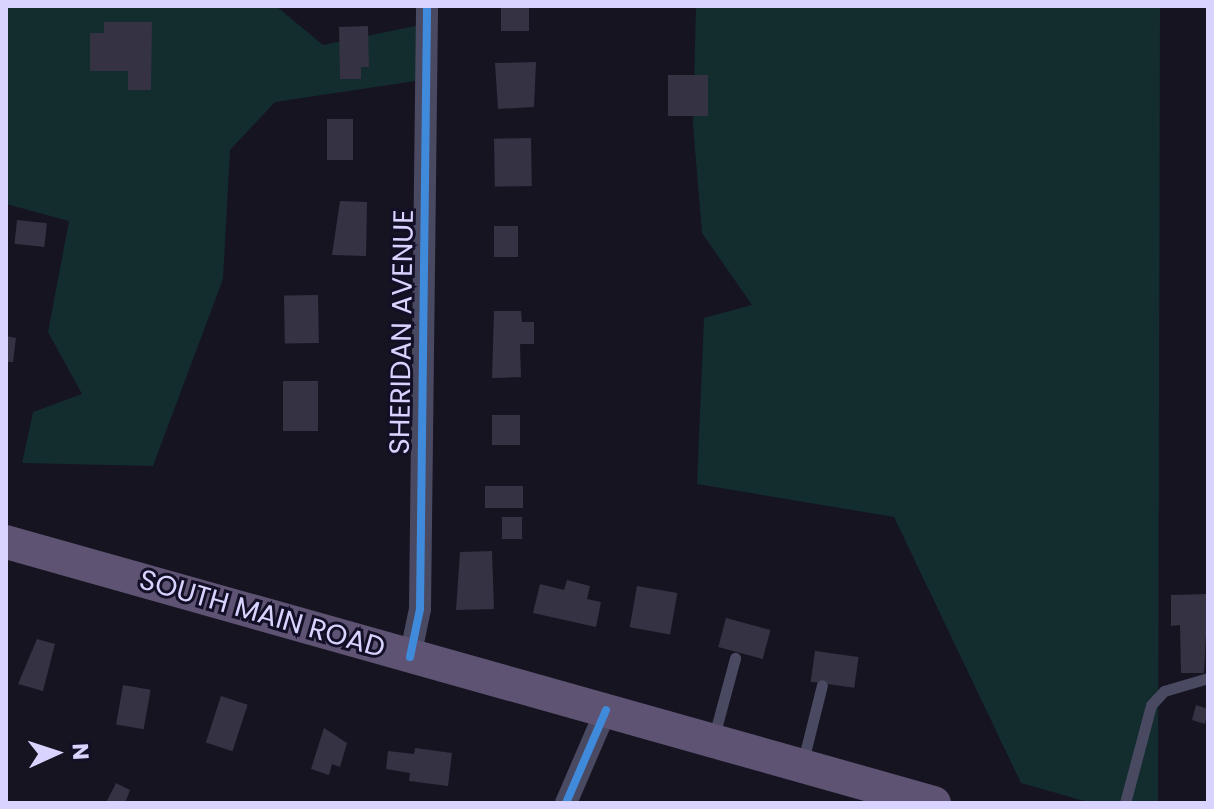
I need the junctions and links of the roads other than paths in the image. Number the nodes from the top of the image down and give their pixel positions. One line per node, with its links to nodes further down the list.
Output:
1 (427, 6): 3 (street, SHERIDAN AVENUE)
2 (6, 542): 3 (main road, SOUTH MAIN ROAD)
3 (410, 657): 7 (main road, SOUTH MAIN ROAD)
4 (735, 658): 8 (lane)
5 (1208, 678): 12 (lane)
6 (822, 685): 9 (lane)
7 (606, 710): 8 (main road, SOUTH MAIN ROAD); 10 (street)
8 (712, 740): 9 (main road, SOUTH MAIN ROAD)
9 (801, 766): 11 (main road, SOUTH MAIN ROAD)
10 (566, 803)
11 (934, 803)
12 (1125, 803)

